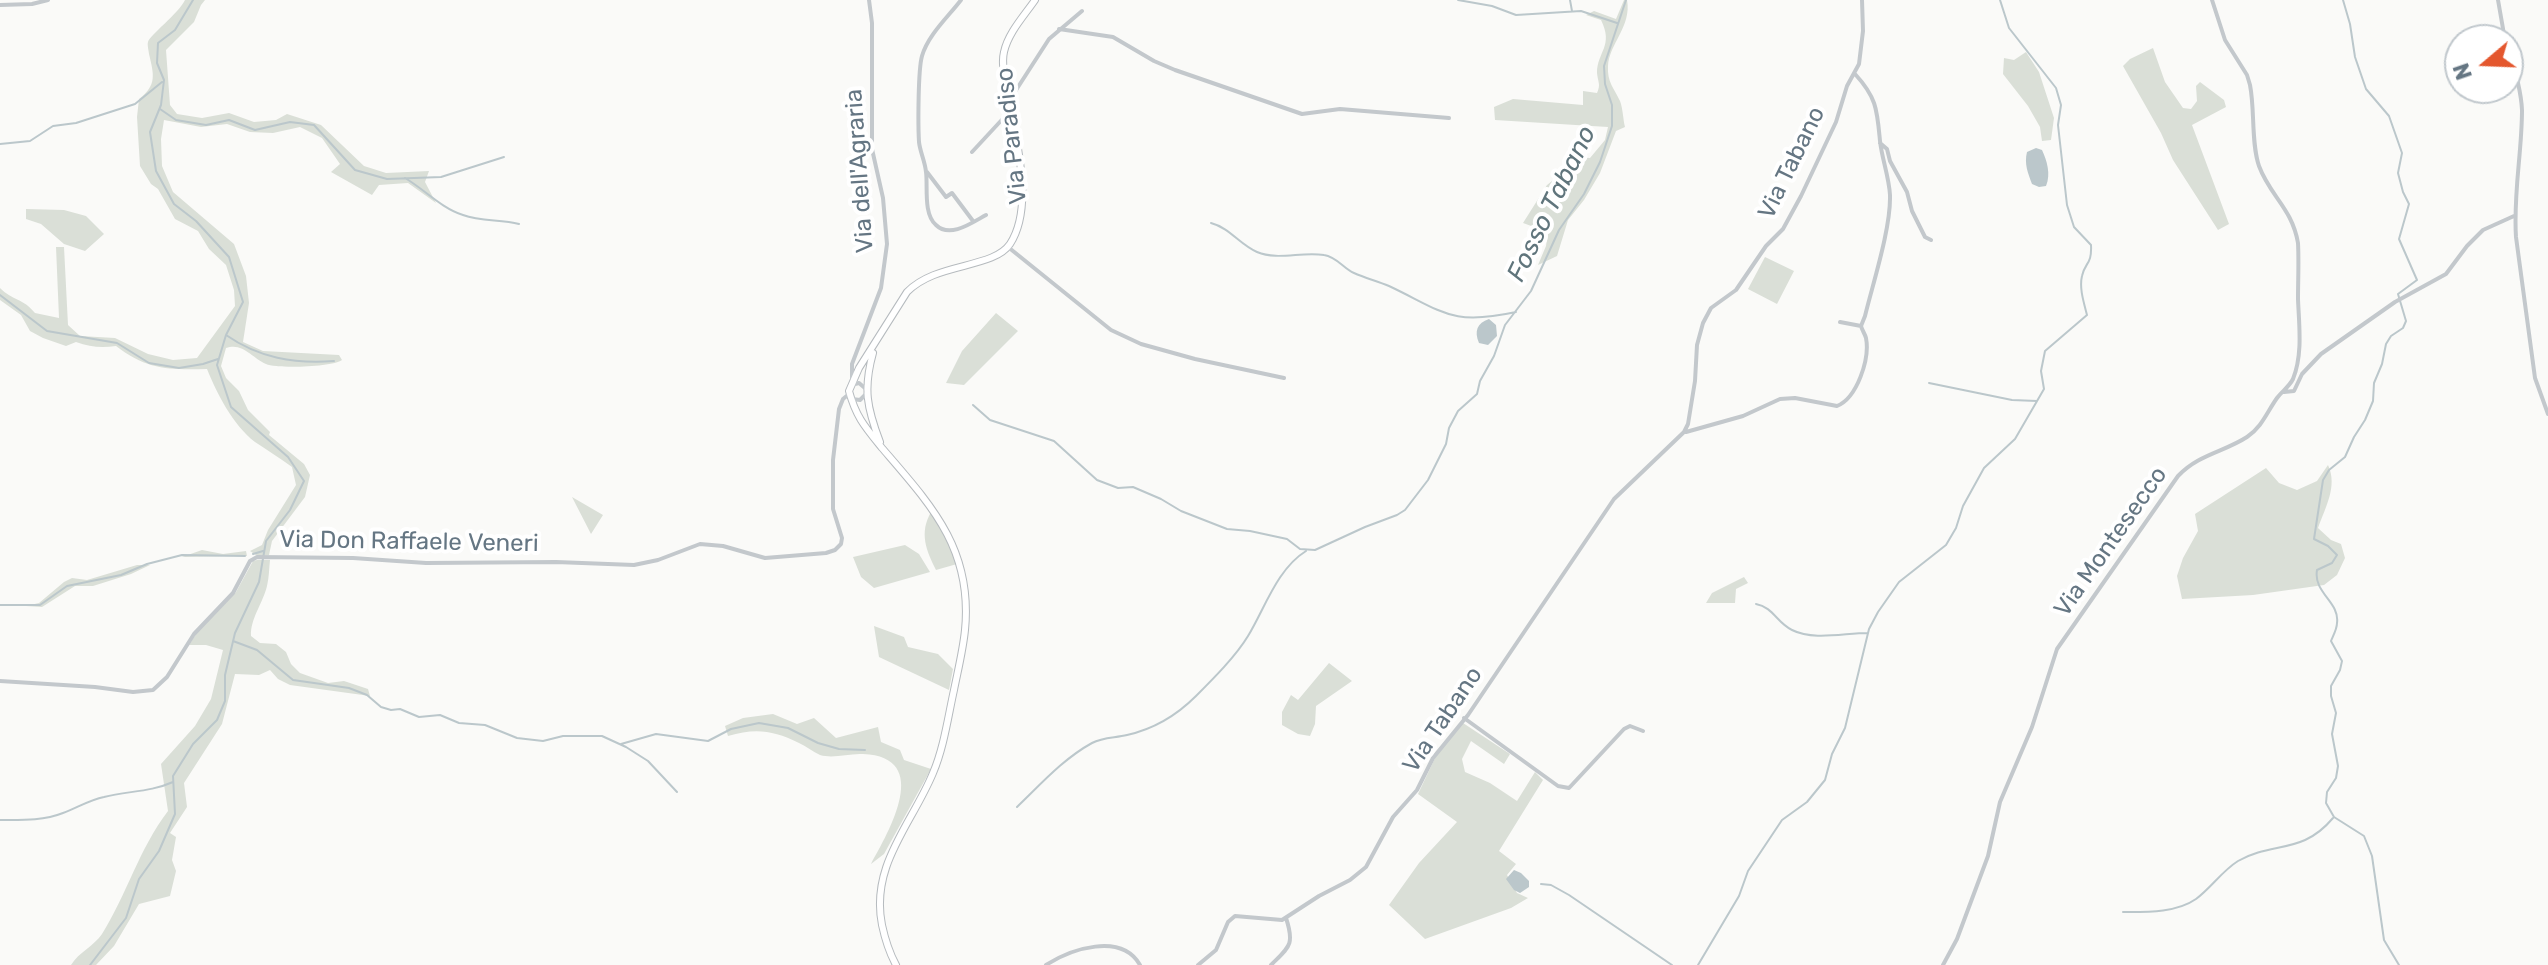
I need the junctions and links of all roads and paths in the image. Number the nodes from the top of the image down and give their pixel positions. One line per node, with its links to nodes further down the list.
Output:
1 (48, 0): 8 (street)
2 (869, 0): 29 (street, Via dell'Agraria)
3 (961, 0): 19 (street)
4 (1034, 0): 13 (main road, Via Paradiso)
5 (1862, 0): 12 (street, Via Tabano)
6 (2212, 0): 31 (street, Via Montesecco)
7 (2498, 0): 10 (street)
8 (0, 5)
9 (1082, 11): 11 (street)
10 (2502, 24)
11 (1059, 29): 13 (street); 16 (street)
12 (1855, 74): 17 (street, Via Tabano); 34 (street, Via Tabano)
13 (1009, 101): 15 (main road, Via Paradiso)
14 (2521, 104): 21 (street)
15 (1010, 111): 18 (street); 24 (main road, Via Paradiso)
16 (1449, 118)
17 (1880, 142): 23 (street); 26 (street, Via Tabano)
18 (972, 152)
19 (927, 172): 22 (street); 22 (street)
20 (986, 215): 22 (street)
21 (2514, 216): 31 (street); 33 (street)
22 (973, 222)
23 (1931, 240)
24 (1008, 247): 27 (main road); 28 (street)
25 (1840, 322): 26 (street)
26 (1861, 326): 34 (street, Via Tabano)
27 (875, 345): 29 (main road); 30 (main road)
28 (1284, 378)
29 (852, 384): 30 (street); 32 (main road)
30 (866, 392): 32 (street); 35 (main road)
31 (2283, 392): 46 (street, Via Montesecco)
32 (850, 396): 35 (main road); 36 (street, Via Don Raffaele Veneri)
33 (2548, 414)
34 (1684, 432): 37 (street, Via Tabano)
35 (882, 448): 41 (main road)
36 (0, 681)
37 (1464, 718): 38 (street); 39 (street, Via Tabano)
38 (1643, 731)
39 (1286, 918): 44 (street); 45 (street)
40 (1139, 964): 42 (street); 43 (street)
41 (896, 965)
42 (1046, 965)
43 (1148, 965)
44 (1198, 965)
45 (1271, 965)
46 (1943, 965)

